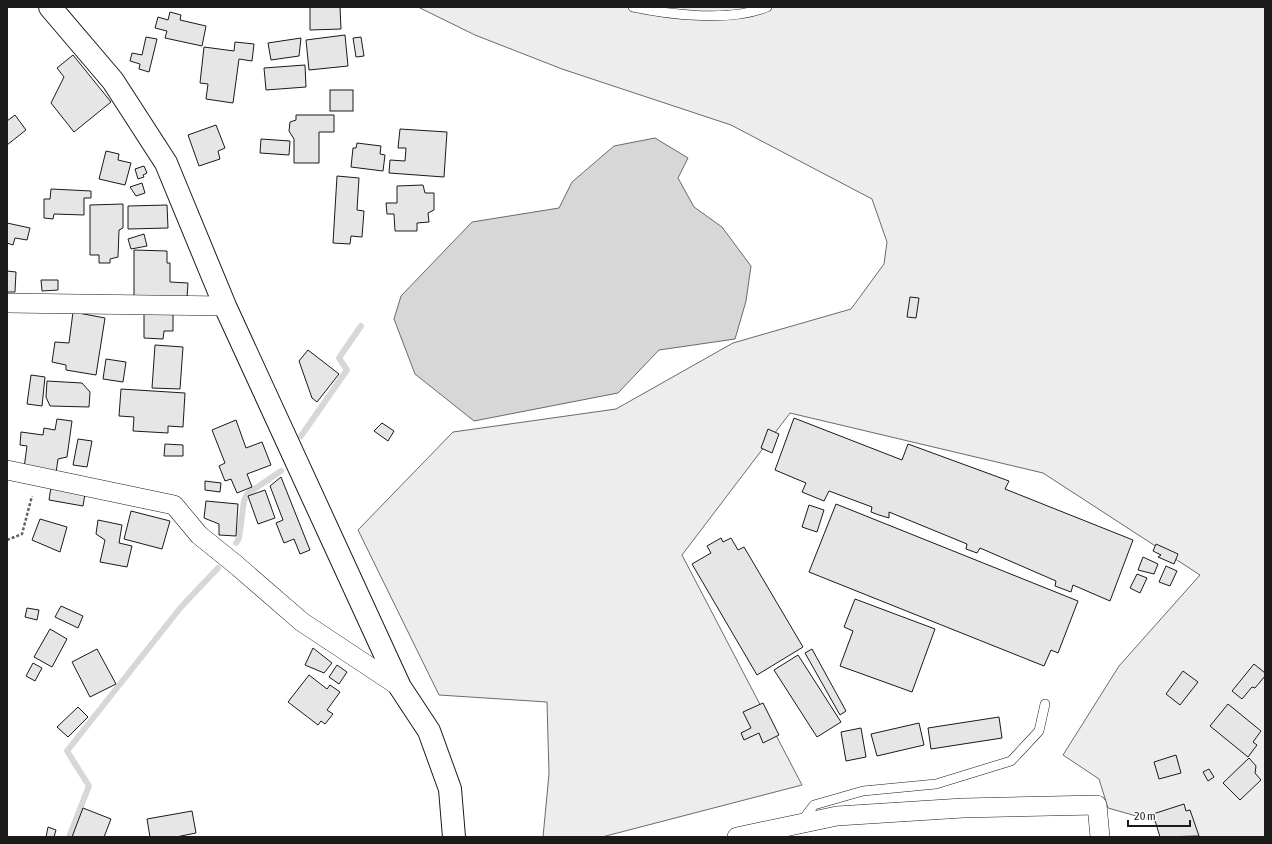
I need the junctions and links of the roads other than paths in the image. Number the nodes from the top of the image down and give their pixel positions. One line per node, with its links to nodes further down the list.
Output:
1 (50, 7): 5 (street)
2 (634, 7): 3 (lane)
3 (767, 7)
4 (7, 303): 5 (street)
5 (225, 306): 7 (street)
6 (7, 470): 7 (street)
7 (400, 687): 10 (street)
8 (1045, 704): 9 (lane)
9 (801, 824): 11 (street); 12 (street)
10 (454, 837)
11 (737, 837)
12 (1100, 837)

